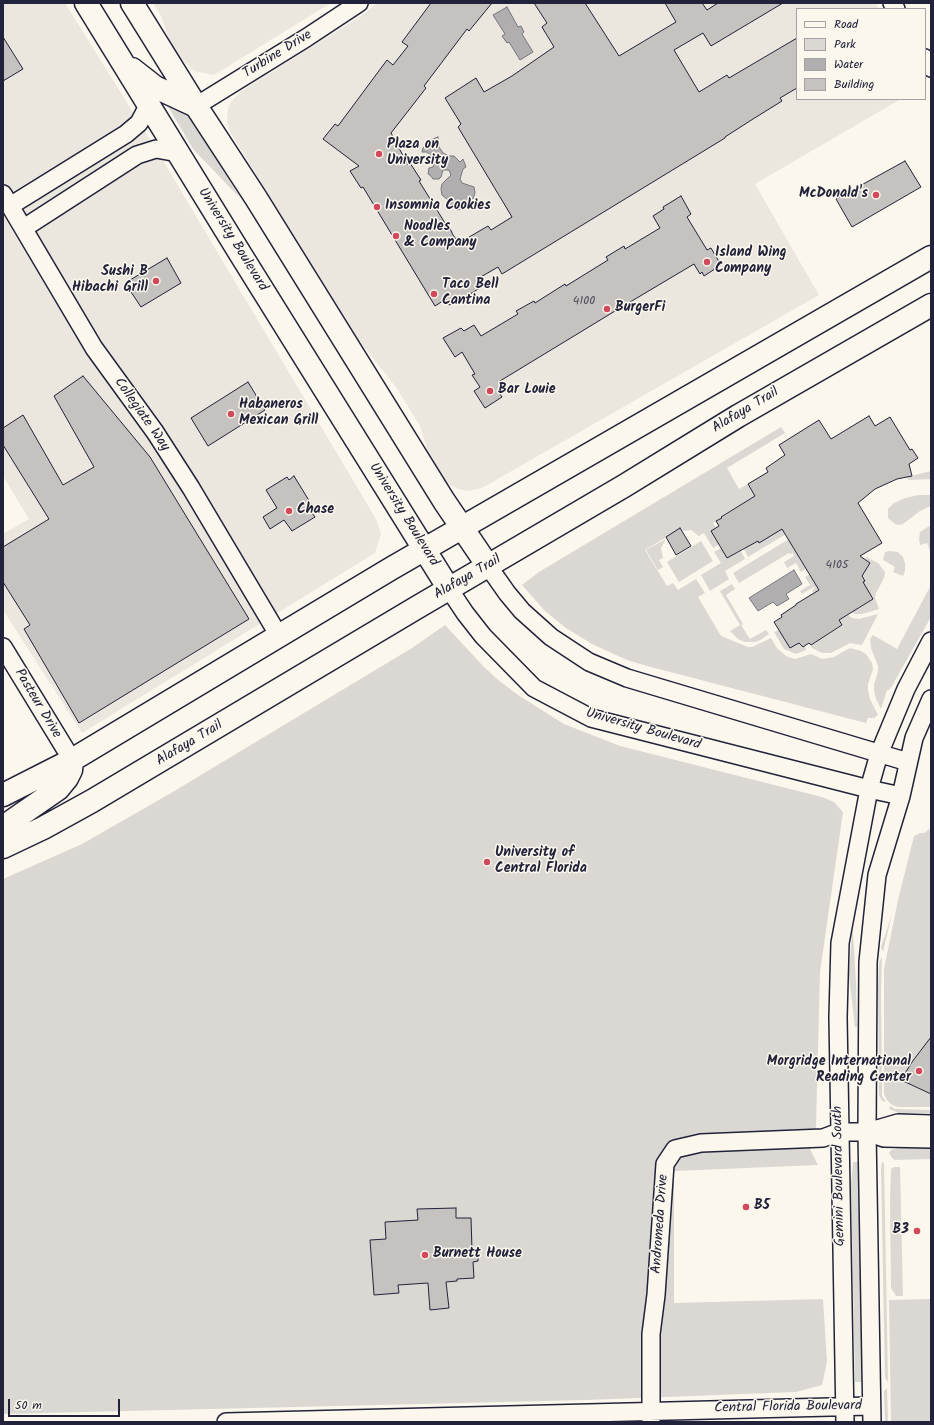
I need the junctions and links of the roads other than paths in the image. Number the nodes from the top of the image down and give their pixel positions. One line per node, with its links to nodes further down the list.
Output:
1 (86, 3): 4 (main road, University Boulevard)
2 (132, 3): 6 (main road)
3 (360, 3): 6 (street, Turbine Drive)
4 (122, 61): 5 (main road, University Boulevard); 6 (main road)
5 (149, 104): 7 (main road, University Boulevard); 8 (street)
6 (196, 106): 12 (main road)
7 (178, 153): 9 (street); 13 (main road, University Boulevard)
8 (6, 200): 9 (street, Collegiate Way)
9 (24, 228): 16 (street, Collegiate Way)
10 (931, 257): 12 (main road)
11 (931, 305): 14 (main road, Alafaya Trail)
12 (462, 528): 13 (main road); 14 (main road)
13 (424, 550): 15 (main road, University Boulevard); 16 (main road)
14 (488, 566): 15 (main road, Alafaya Trail); 20 (street)
15 (449, 589): 23 (street, University Boulevard); 27 (main road, Alafaya Trail)
16 (279, 636): 21 (main road)
17 (931, 641): 20 (street, Gemini Boulevard South)
18 (3, 647): 21 (street, Pasteur Drive)
19 (931, 699): 22 (street, Gemini Boulevard South)
20 (879, 754): 22 (street); 23 (street, Gemini Boulevard South)
21 (72, 760): 24 (main road); 26 (main road)
22 (908, 762): 25 (street, Gemini Boulevard South)
23 (869, 789): 25 (street, University Boulevard); 29 (street, Gemini Boulevard South)
24 (3, 795)
25 (901, 796): 30 (street, Gemini Boulevard South)
26 (3, 827)
27 (3, 847)
28 (931, 1124): 30 (street)
29 (840, 1132): 30 (street, Andromeda Drive); 32 (street, Gemini Boulevard South); 34 (street, Andromeda Drive)
30 (867, 1132): 31 (street); 33 (street, Gemini Boulevard South)
31 (931, 1139)
32 (845, 1414): 33 (street, Central Florida Boulevard); 34 (street, Central Florida Boulevard)
33 (871, 1414)
34 (651, 1417): 35 (street, Central Florida Boulevard)
35 (226, 1422)

